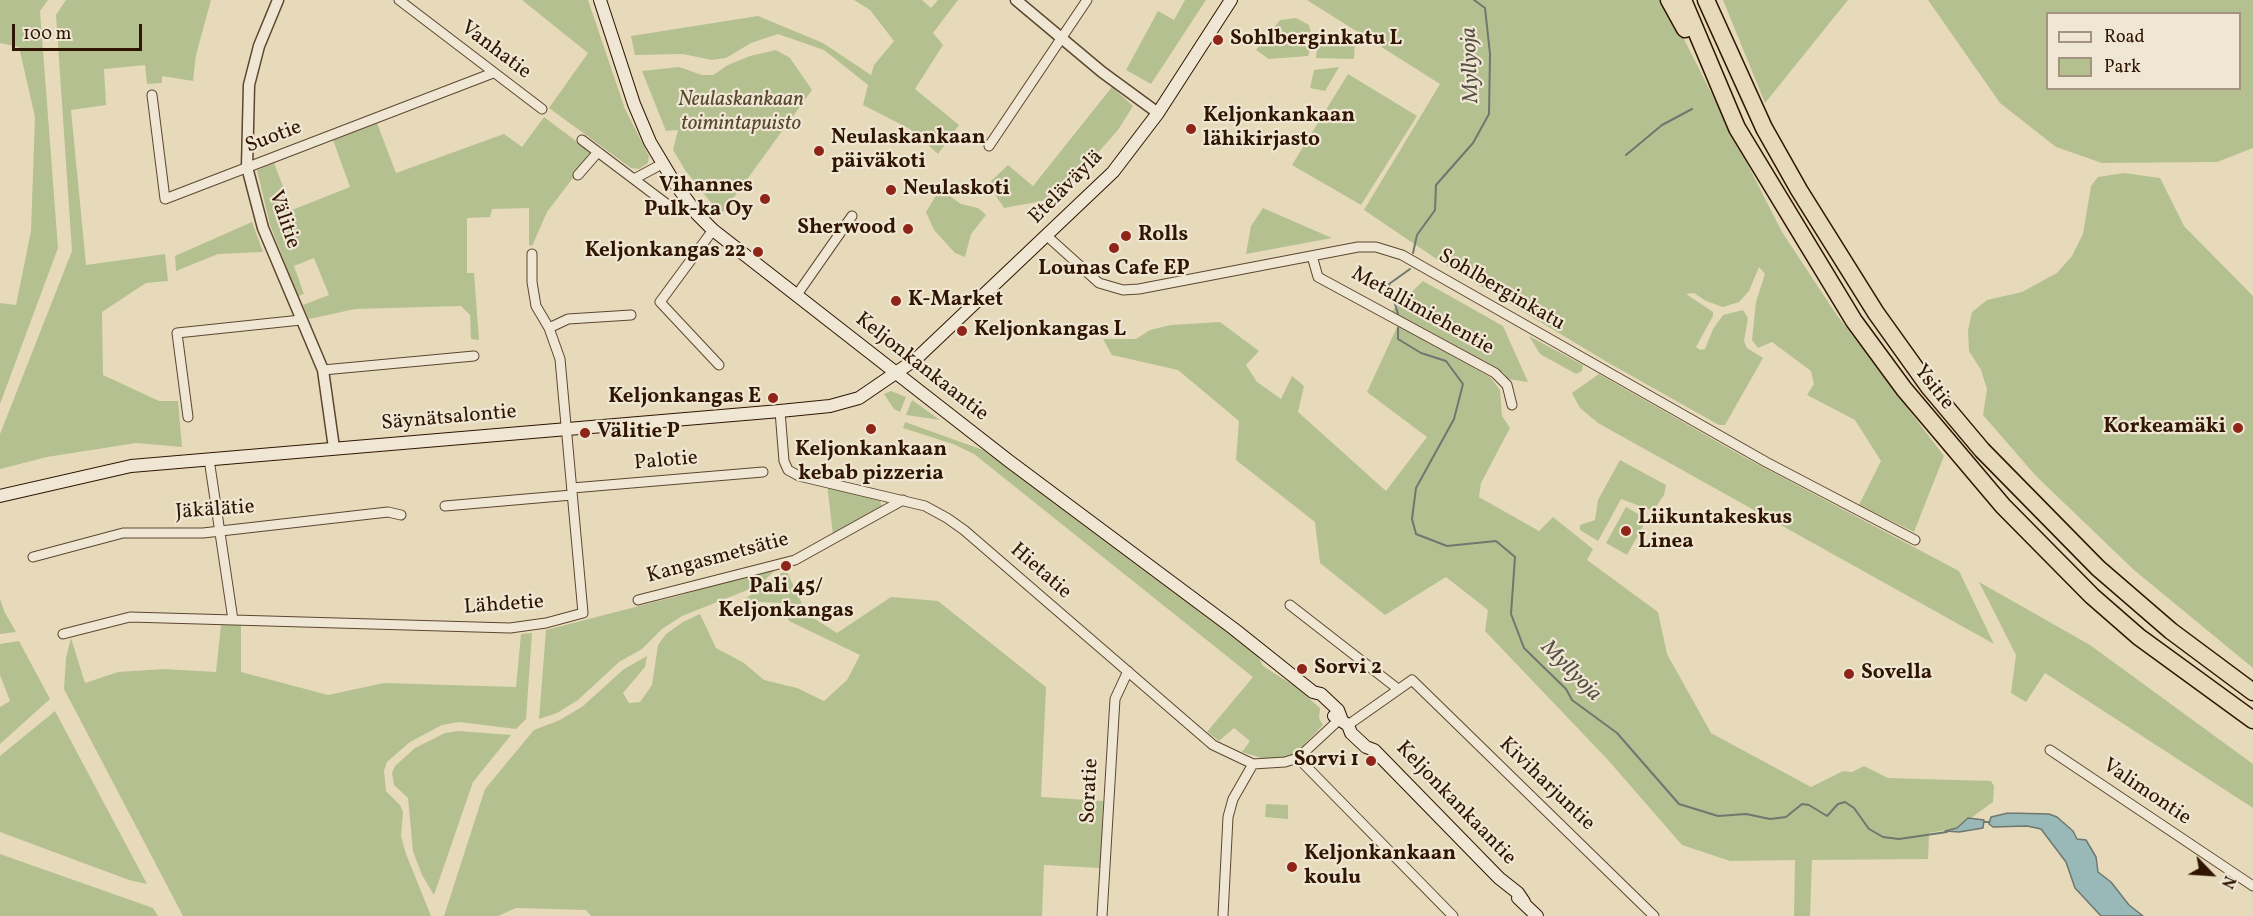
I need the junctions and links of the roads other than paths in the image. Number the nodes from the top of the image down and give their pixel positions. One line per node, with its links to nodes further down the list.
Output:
1 (278, 0): 20 (street, Välitie)
2 (399, 0): 11 (street, Vanhatie)
3 (600, 0): 19 (main road, Keljonkankaantie)
4 (1016, 0): 10 (street)
5 (1086, 0): 10 (street)
6 (1231, 0): 14 (main road, Eteläväylä)
7 (1669, 0): 15 (highway)
8 (1683, 0): 15 (highway, Ysitie)
9 (1706, 0): 58 (highway, Ysitie)
10 (1062, 40): 14 (street); 17 (street)
11 (493, 73): 13 (street, Vanhatie); 20 (street, Suotie)
12 (152, 95): 20 (street, Suotie)
13 (542, 109)
14 (1158, 113): 26 (main road, Eteläväylä)
15 (1737, 128): 59 (highway, Ysitie)
16 (582, 140): 18 (street)
17 (990, 146)
18 (598, 152): 21 (street); 22 (street)
19 (662, 164): 22 (street); 25 (main road, Keljonkankaantie)
20 (247, 167): 31 (street, Välitie)
21 (578, 175)
22 (634, 179): 23 (street)
23 (676, 211)
24 (852, 216): 29 (street)
25 (713, 230): 29 (main road, Keljonkankaantie); 34 (street)
26 (1047, 236): 28 (street, Sohlberginkatu); 36 (main road, Eteläväylä)
27 (532, 254): 32 (street, Lähdetie)
28 (1312, 256): 37 (street, Metallimiehentie); 50 (street, Sohlberginkatu)
29 (796, 296): 36 (main road, Keljonkankaantie)
30 (631, 315): 32 (street)
31 (301, 320): 35 (street, Välitie); 39 (street)
32 (549, 328): 40 (street, Lähdetie)
33 (474, 356): 35 (street)
34 (719, 365)
35 (323, 370): 41 (street, Välitie)
36 (897, 373): 38 (main road, Säynätsalontie); 60 (main road, Keljonkankaantie)
37 (1512, 405)
38 (780, 411): 40 (main road, Säynätsalontie); 46 (street, Hietatie)
39 (188, 417)
40 (567, 429): 41 (main road, Säynätsalontie); 44 (street, Lähdetie)
41 (334, 448): 42 (main road, Säynätsalontie)
42 (209, 459): 45 (main road, Säynätsalontie); 49 (street)
43 (763, 472): 44 (street, Palotie)
44 (572, 491): 47 (street, Palotie); 54 (street, Lähdetie)
45 (0, 496)
46 (903, 500): 52 (street, Kangasmetsätie); 56 (street, Hietatie)
47 (445, 506)
48 (401, 515): 49 (street, Jäkälätie)
49 (219, 530): 51 (street, Jäkälätie); 54 (street)
50 (1915, 540)
51 (33, 557)
52 (638, 600)
53 (1290, 604): 57 (street)
54 (233, 620): 55 (street, Lähdetie)
55 (63, 634)
56 (1128, 671): 63 (street, Hietatie); 65 (street, Soratie)
57 (1398, 689): 60 (street); 69 (street, Kiviharjuntie)
58 (2253, 692)
59 (2253, 720)
60 (1345, 721): 62 (street); 68 (main road, Keljonkankaantie)
61 (2050, 750): 64 (street, Valimontie)
62 (1298, 758): 63 (street); 67 (street)
63 (1253, 764): 66 (street)
64 (2253, 885)
65 (1102, 916)
66 (1223, 916)
67 (1453, 916)
68 (1537, 916)
69 (1654, 916)

